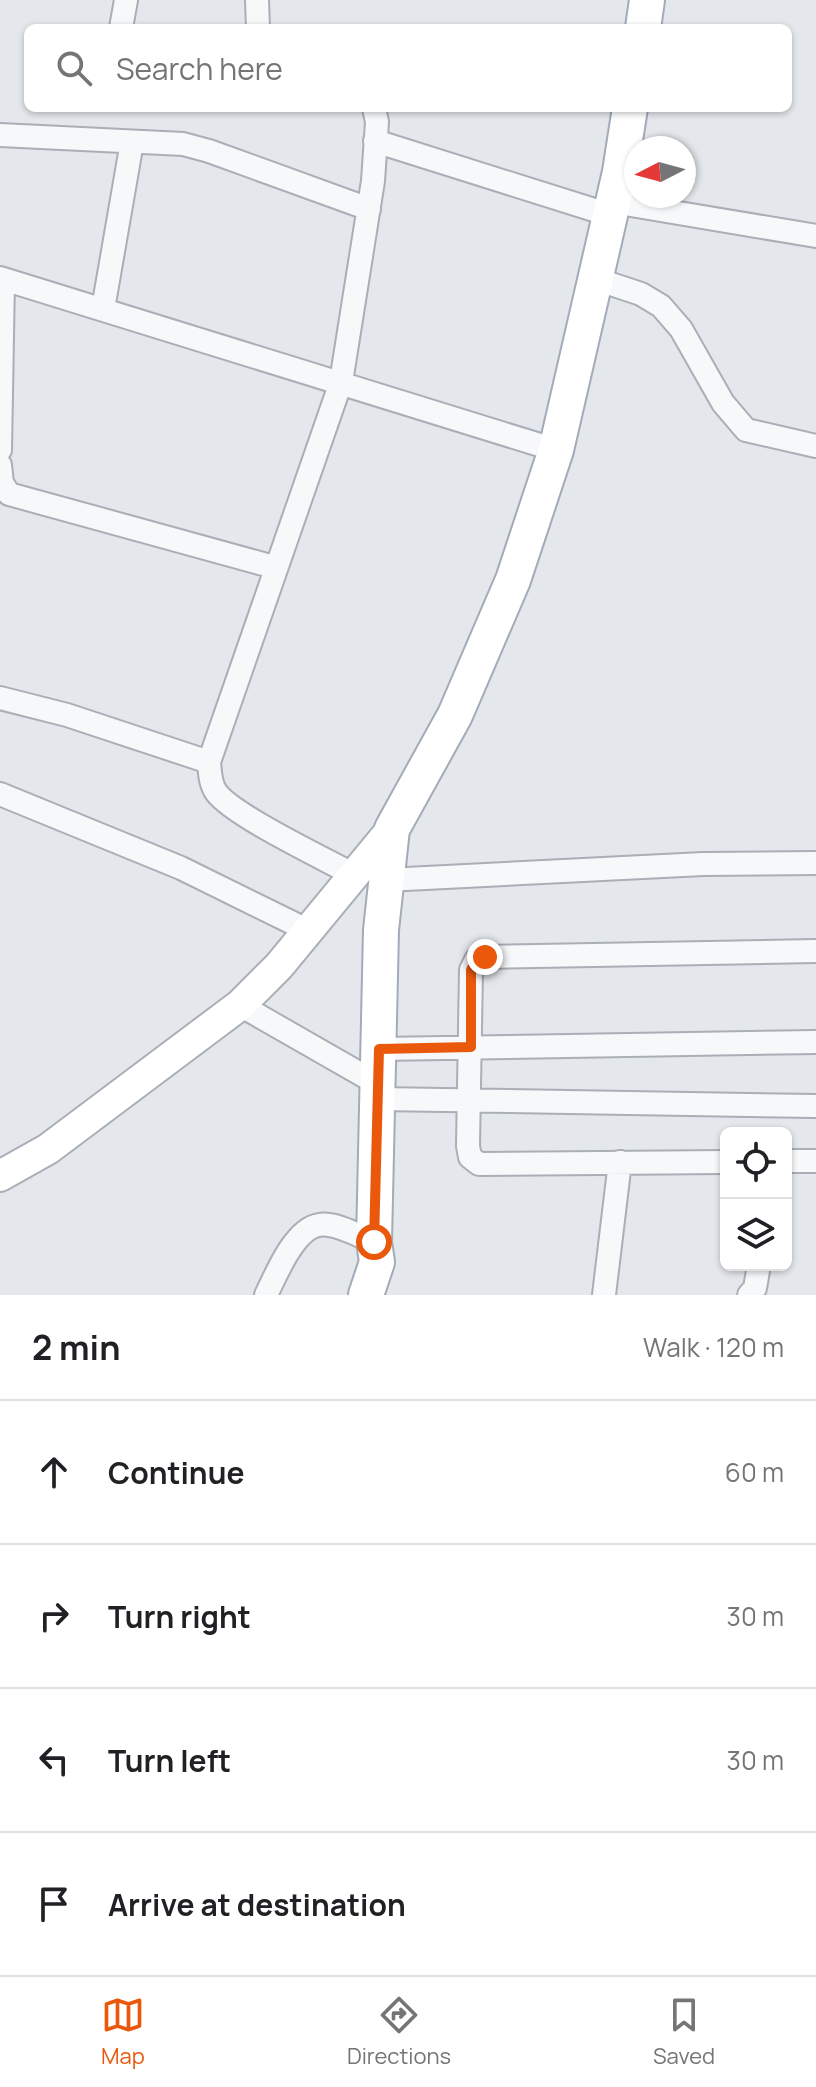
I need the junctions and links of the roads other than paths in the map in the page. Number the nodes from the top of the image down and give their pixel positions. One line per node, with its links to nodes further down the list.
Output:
1 (126, 0): 4 (street)
2 (257, 0): 5 (street)
3 (647, 0): 6 (main road)
4 (122, 24)
5 (258, 24)
6 (644, 24)
7 (375, 112): 10 (street)
8 (629, 112): 13 (main road)
9 (0, 135): 11 (street)
10 (375, 141): 12 (street); 13 (street)
11 (132, 142): 12 (street); 17 (street)
12 (369, 209): 18 (street)
13 (611, 209): 14 (street); 16 (main road)
14 (816, 236)
15 (2, 279): 17 (street); 20 (street)
16 (596, 279): 19 (street); 21 (main road)
17 (103, 309): 18 (street)
18 (341, 382): 21 (street); 23 (street)
19 (816, 446)
20 (0, 450)
21 (556, 450): 28 (main road)
22 (0, 465): 23 (street)
23 (274, 567): 25 (street)
24 (0, 698): 25 (street)
25 (209, 762): 28 (street)
26 (0, 794): 29 (street)
27 (816, 863): 28 (street)
28 (370, 877): 29 (main road); 34 (main road)
29 (309, 931): 31 (main road)
30 (816, 951): 33 (street)
31 (240, 1005): 35 (street); 42 (main road)
32 (816, 1042): 33 (street)
33 (471, 1047): 34 (street); 36 (street)
34 (379, 1049): 35 (main road)
35 (378, 1092): 36 (street); 43 (main road)
36 (469, 1100): 37 (street); 40 (street)
37 (816, 1106)
38 (792, 1161): 39 (street)
39 (816, 1161)
40 (620, 1162): 41 (street); 47 (street)
41 (720, 1162)
42 (0, 1176)
43 (376, 1266): 45 (street); 46 (main road)
44 (758, 1271): 48 (street)
45 (266, 1295)
46 (366, 1295)
47 (604, 1295)
48 (749, 1295)

